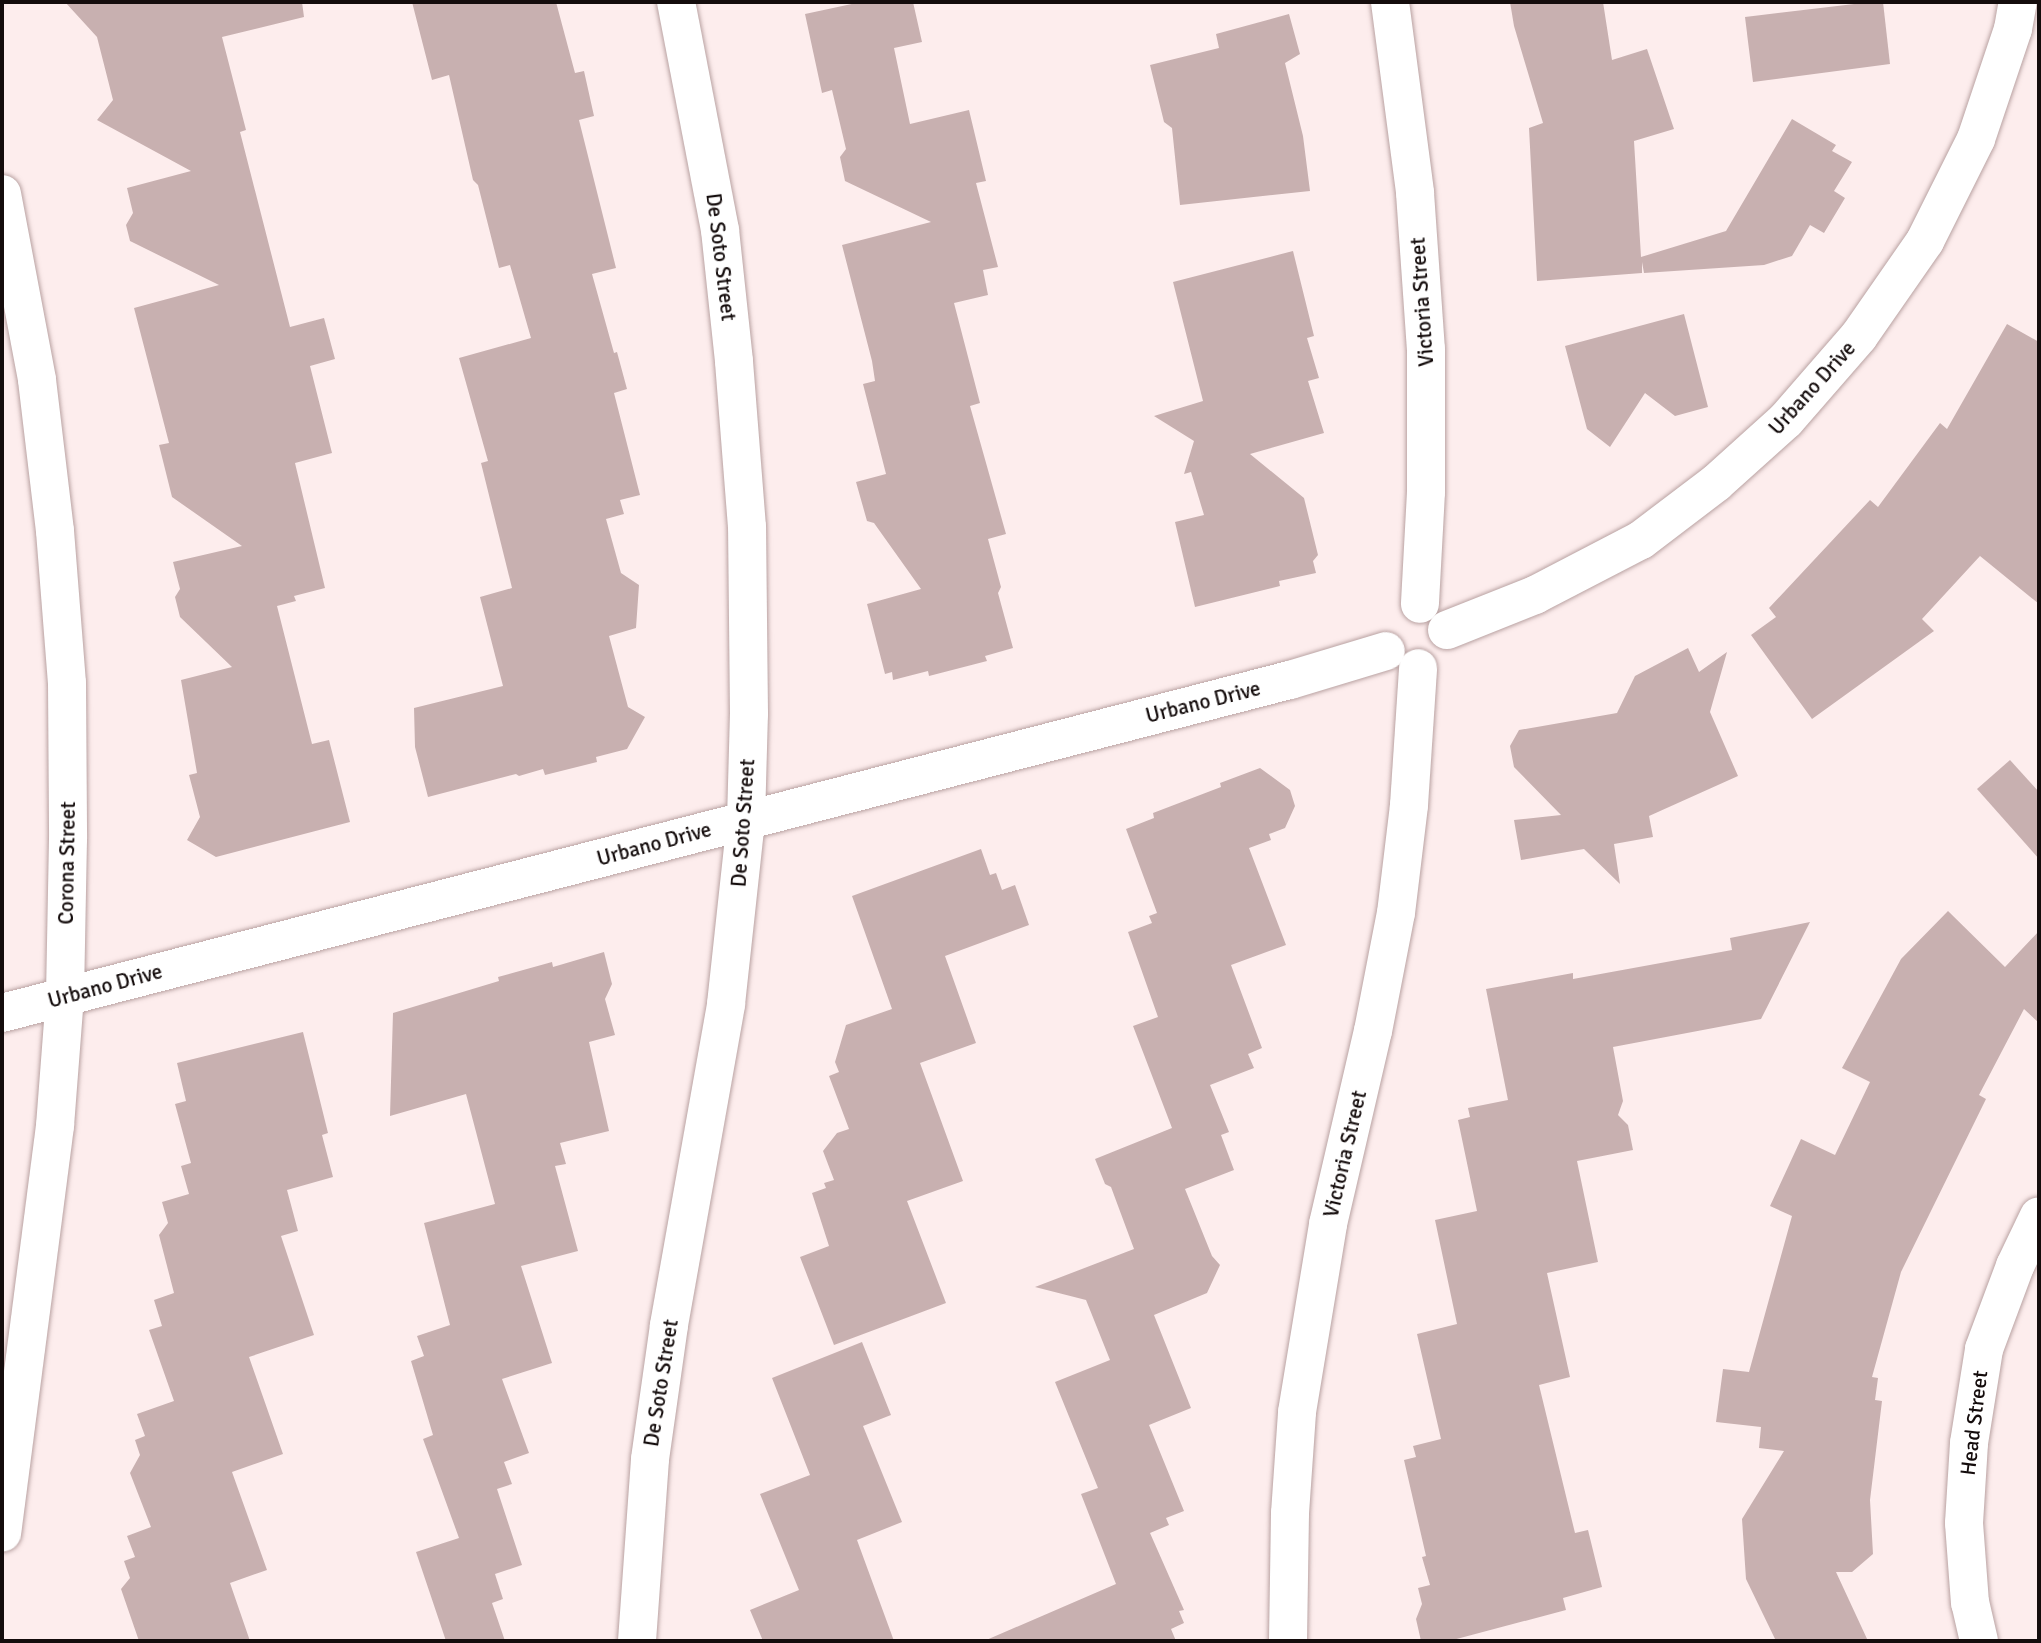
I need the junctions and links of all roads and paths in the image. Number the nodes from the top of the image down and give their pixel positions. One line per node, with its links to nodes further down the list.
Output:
1 (676, 2): 7 (street, De Soto Street)
2 (1390, 2): 5 (street, Victoria Street)
3 (2018, 2): 5 (street, Urbano Drive)
4 (2, 194): 8 (street, Corona Street)
5 (1433, 617): 6 (street); 6 (street, Urbano Drive)
6 (1402, 660): 7 (street, Urbano Drive); 13 (street, Victoria Street)
7 (746, 820): 8 (street, Urbano Drive); 12 (street, De Soto Street)
8 (65, 996): 9 (street, Urbano Drive); 11 (street, Corona Street)
9 (2, 1013)
10 (2039, 1216): 14 (street, Head Street)
11 (2, 1533)
12 (637, 1641)
13 (1288, 1641)
14 (1979, 1641)

